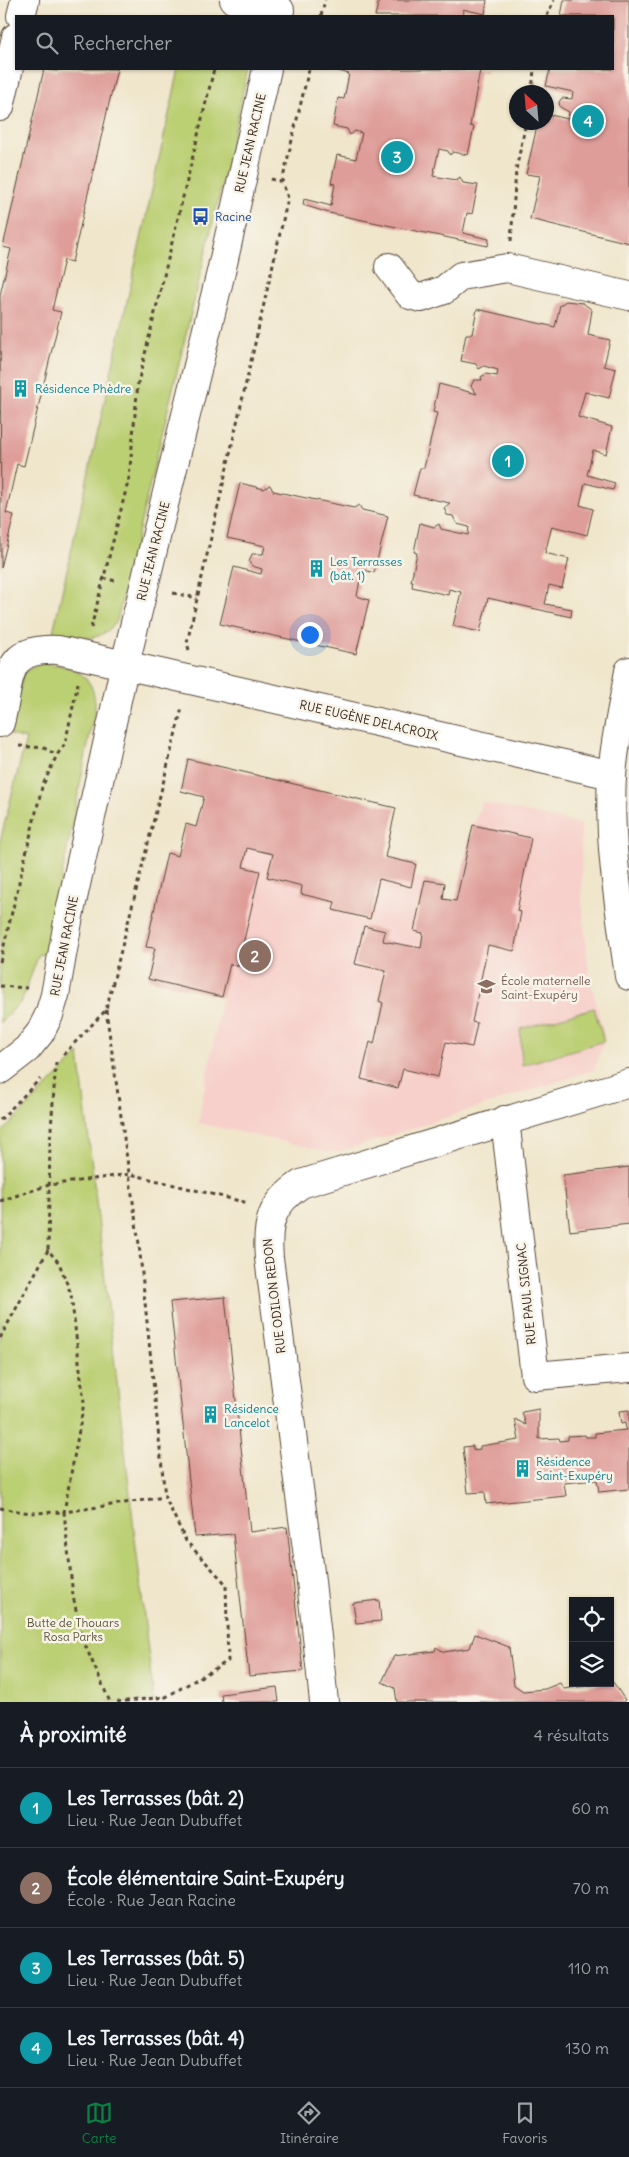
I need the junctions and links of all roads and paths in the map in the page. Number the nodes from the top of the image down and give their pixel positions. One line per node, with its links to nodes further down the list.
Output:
1 (25, 0): 6 (street)
2 (234, 0): 5 (street)
3 (325, 0): 7 (path)
4 (554, 0): 8 (path)
5 (280, 9)
6 (21, 15)
7 (321, 15)
8 (547, 15)
9 (15, 41): 15 (street)
10 (214, 70): 22 (path)
11 (266, 70): 23 (street, RUE JEAN RACINE)
12 (309, 70): 18 (path)
13 (534, 70): 14 (path)
14 (533, 85)
15 (0, 108)
16 (524, 130): 20 (path)
17 (268, 179): 18 (path)
18 (282, 182): 25 (path)
19 (389, 267): 20 (street)
20 (507, 268): 21 (street)
21 (629, 296)
22 (84, 655): 23 (street, RUE EUGÈNE DELACROIX); 26 (street, RUE EUGÈNE DELACROIX); 28 (path)
23 (125, 664): 25 (street, RUE EUGÈNE DELACROIX); 35 (street, RUE JEAN RACINE)
24 (629, 671): 29 (street)
25 (190, 679): 29 (street, RUE EUGÈNE DELACROIX); 32 (path)
26 (0, 723)
27 (18, 746): 28 (path)
28 (57, 755): 30 (path)
29 (612, 774): 31 (street)
30 (0, 962)
31 (629, 976)
32 (106, 1010): 33 (path); 40 (path)
33 (56, 1062): 34 (path); 41 (path)
34 (50, 1068)
35 (0, 1070)
36 (44, 1075): 38 (path)
37 (629, 1083): 39 (street, RUE ODILON REDON)
38 (0, 1120)
39 (505, 1120): 46 (street, RUE PAUL SIGNAC); 54 (street, RUE ODILON REDON)
40 (130, 1174): 41 (path); 43 (path); 47 (path)
41 (49, 1186): 42 (path); 44 (path)
42 (0, 1202)
43 (258, 1205)
44 (48, 1250): 45 (path); 49 (path)
45 (0, 1338)
46 (629, 1368)
47 (165, 1497): 49 (path); 50 (path)
48 (0, 1508): 49 (path)
49 (64, 1512): 51 (path)
50 (166, 1697): 52 (path); 53 (path)
51 (110, 1702)
52 (117, 1702)
53 (166, 1702)
54 (324, 1702)

